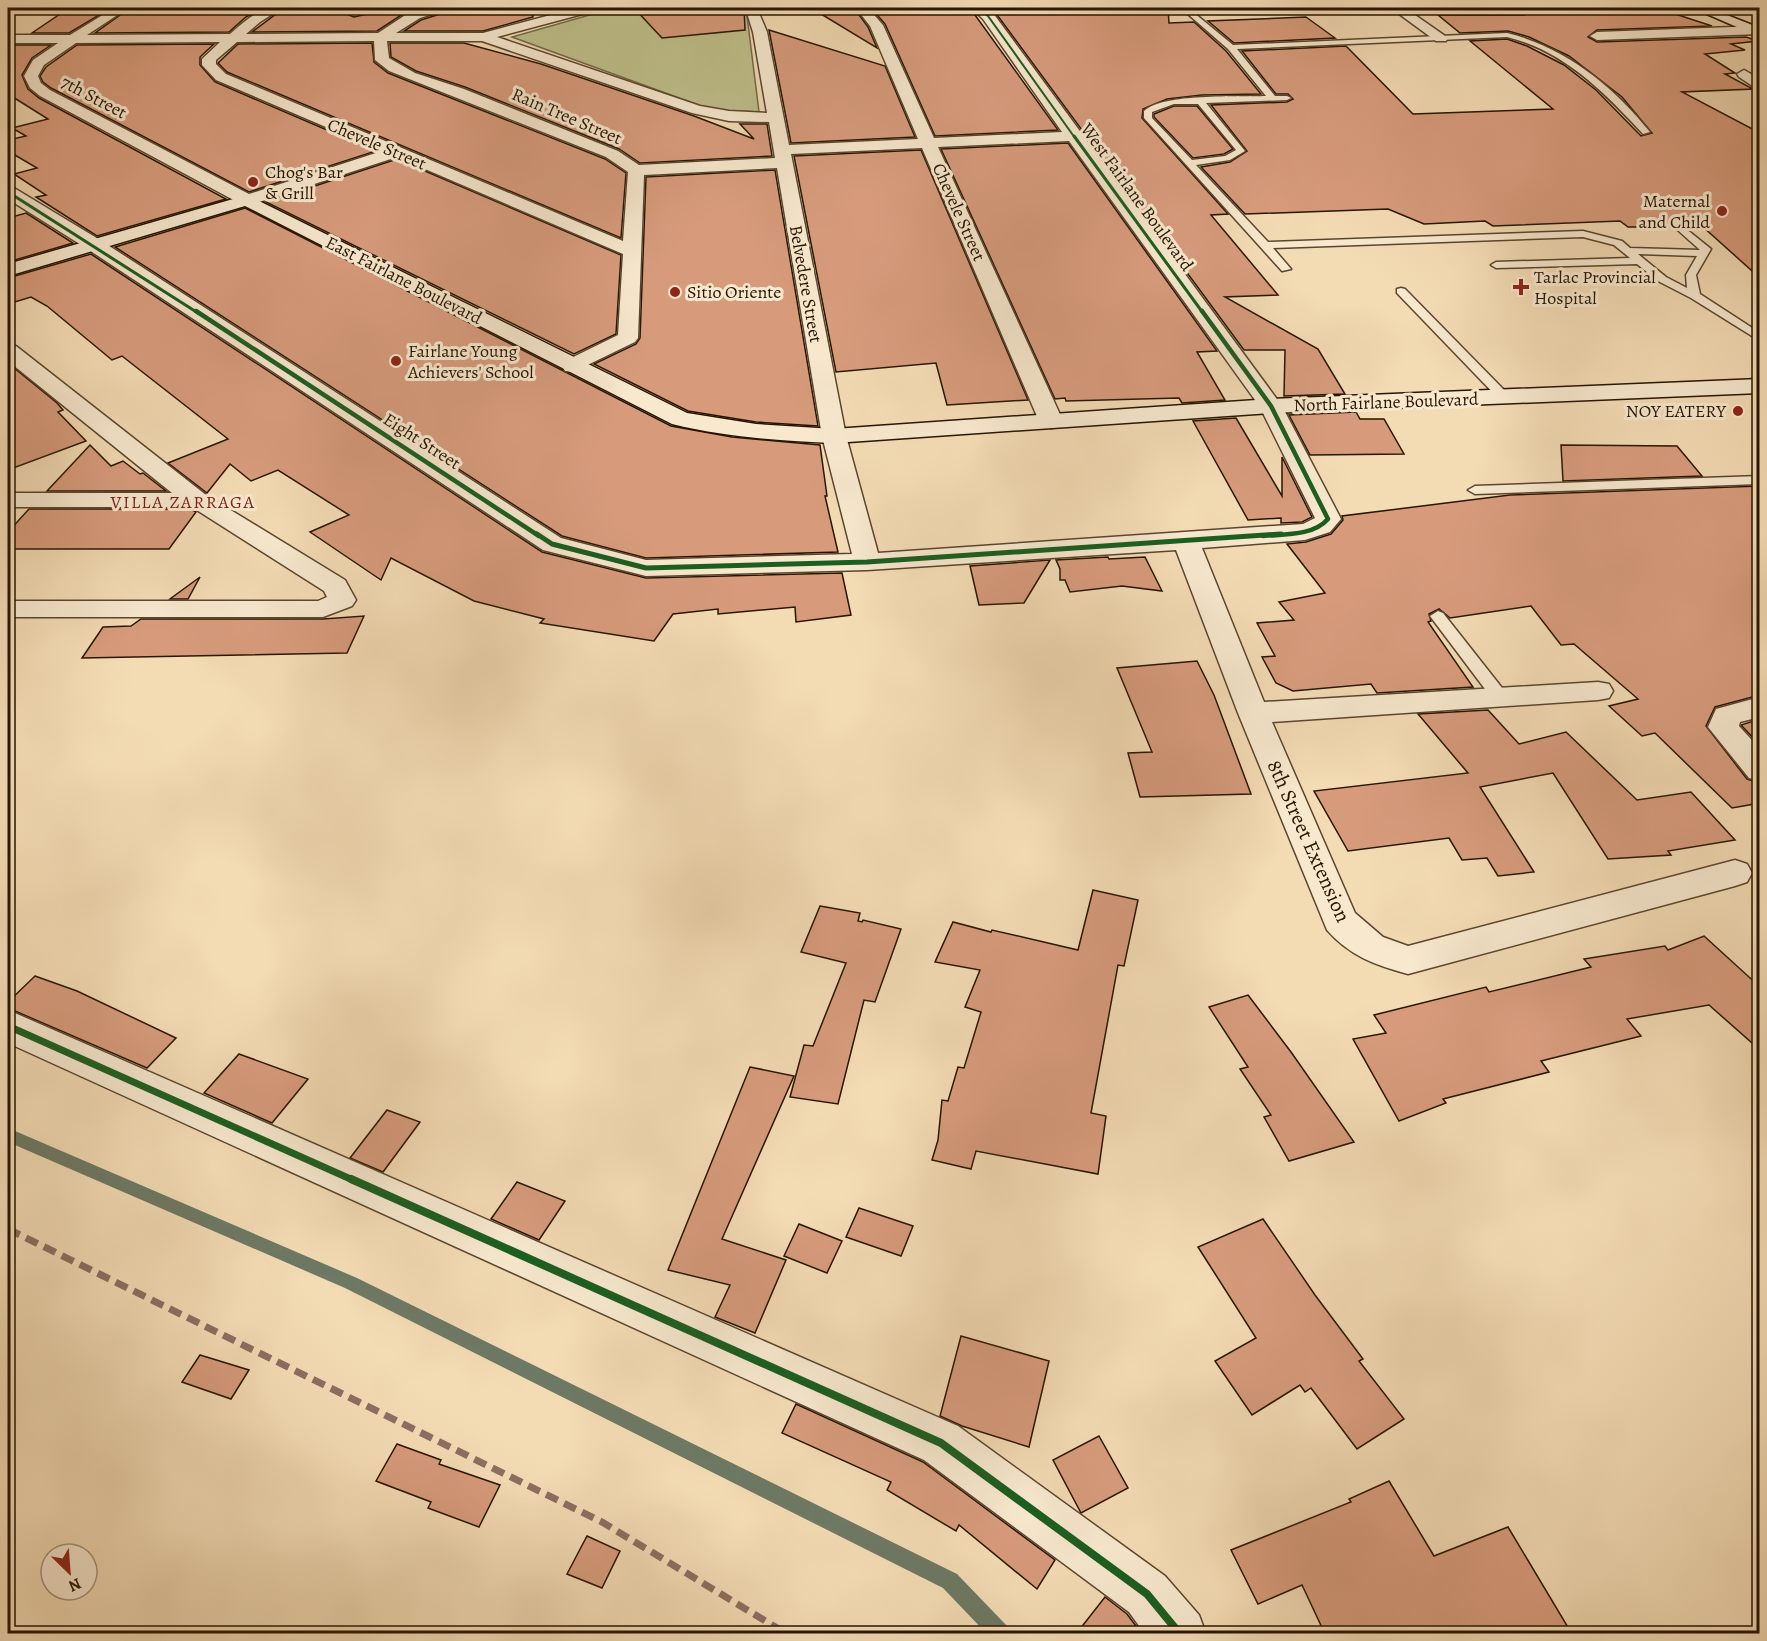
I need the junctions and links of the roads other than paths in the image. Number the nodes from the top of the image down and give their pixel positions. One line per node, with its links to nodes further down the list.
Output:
1 (122, 8): 14 (street, 7th Street)
2 (276, 8): 15 (street, Chevele Street)
3 (438, 8): 16 (street)
4 (590, 8): 13 (street)
5 (757, 8): 25 (street, Belvedere Street)
6 (862, 8): 28 (street, Chevele Street)
7 (978, 8): 27 (street, West Fairlane Boulevard)
8 (1184, 8): 19 (lane)
9 (1397, 8): 17 (street)
10 (1699, 8): 11 (street)
11 (1758, 31): 12 (street)
12 (1597, 36)
13 (483, 37): 16 (street); 25 (street)
14 (73, 38): 15 (street); 18 (street); 34 (street, 7th Street)
15 (233, 38): 16 (street); 29 (street, Chevele Street)
16 (380, 38): 32 (street, Rain Tree Street)
17 (1441, 38): 19 (lane); 26 (lane)
18 (8, 39)
19 (1231, 47): 22 (lane)
20 (1744, 74): 21 (street)
21 (1760, 87)
22 (1272, 98): 23 (lane); 24 (lane)
23 (1287, 98)
24 (1200, 101): 31 (lane); 31 (lane)
25 (775, 118): 30 (street, Belvedere Street)
26 (1646, 132)
27 (1074, 136): 28 (street); 52 (street, West Fairlane Boulevard)
28 (929, 143): 30 (street); 53 (street, Chevele Street)
29 (397, 152): 34 (street); 38 (street, Chevele Street)
30 (782, 156): 32 (street); 54 (street, Belvedere Street)
31 (1190, 163): 37 (lane)
32 (636, 170): 38 (street, Rain Tree Street)
33 (8, 192): 36 (street, Eight Street)
34 (247, 200): 36 (street); 49 (street, East Fairlane Boulevard)
35 (1675, 223): 40 (lane)
36 (93, 244): 44 (street); 60 (street, Eight Street)
37 (1265, 245): 39 (lane); 43 (lane)
38 (633, 252): 49 (street, Rain Tree Street)
39 (1629, 252): 40 (lane); 41 (lane)
40 (1704, 254): 46 (lane)
41 (1637, 261): 42 (lane); 46 (lane)
42 (1496, 265)
43 (1286, 269)
44 (8, 270)
45 (1401, 291): 51 (lane)
46 (1695, 296): 47 (lane)
47 (1760, 338)
48 (8, 351): 58 (street)
49 (573, 366): 54 (street, East Fairlane Boulevard)
50 (1760, 387): 51 (street, North Fairlane Boulevard)
51 (1504, 397): 52 (street, North Fairlane Boulevard)
52 (1271, 406): 53 (street, North Fairlane Boulevard); 59 (street, West Fairlane Boulevard)
53 (1052, 421): 54 (street, North Fairlane Boulevard)
54 (834, 436): 60 (street, Belvedere Street)
55 (1760, 480): 56 (lane)
56 (1475, 490)
57 (8, 500): 58 (street)
58 (197, 500): 61 (street)
59 (1186, 542): 60 (street, Eight Street); 66 (street, 8th Street Extension)
60 (867, 562)
61 (8, 609)
62 (1438, 616): 64 (lane)
63 (1598, 691): 64 (street)
64 (1500, 697): 66 (street)
65 (1760, 707): 67 (street)
66 (1253, 713): 68 (street, 8th Street Extension)
67 (1760, 770)
68 (1735, 873)
69 (8, 1026): 70 (street)
70 (1180, 1634)

